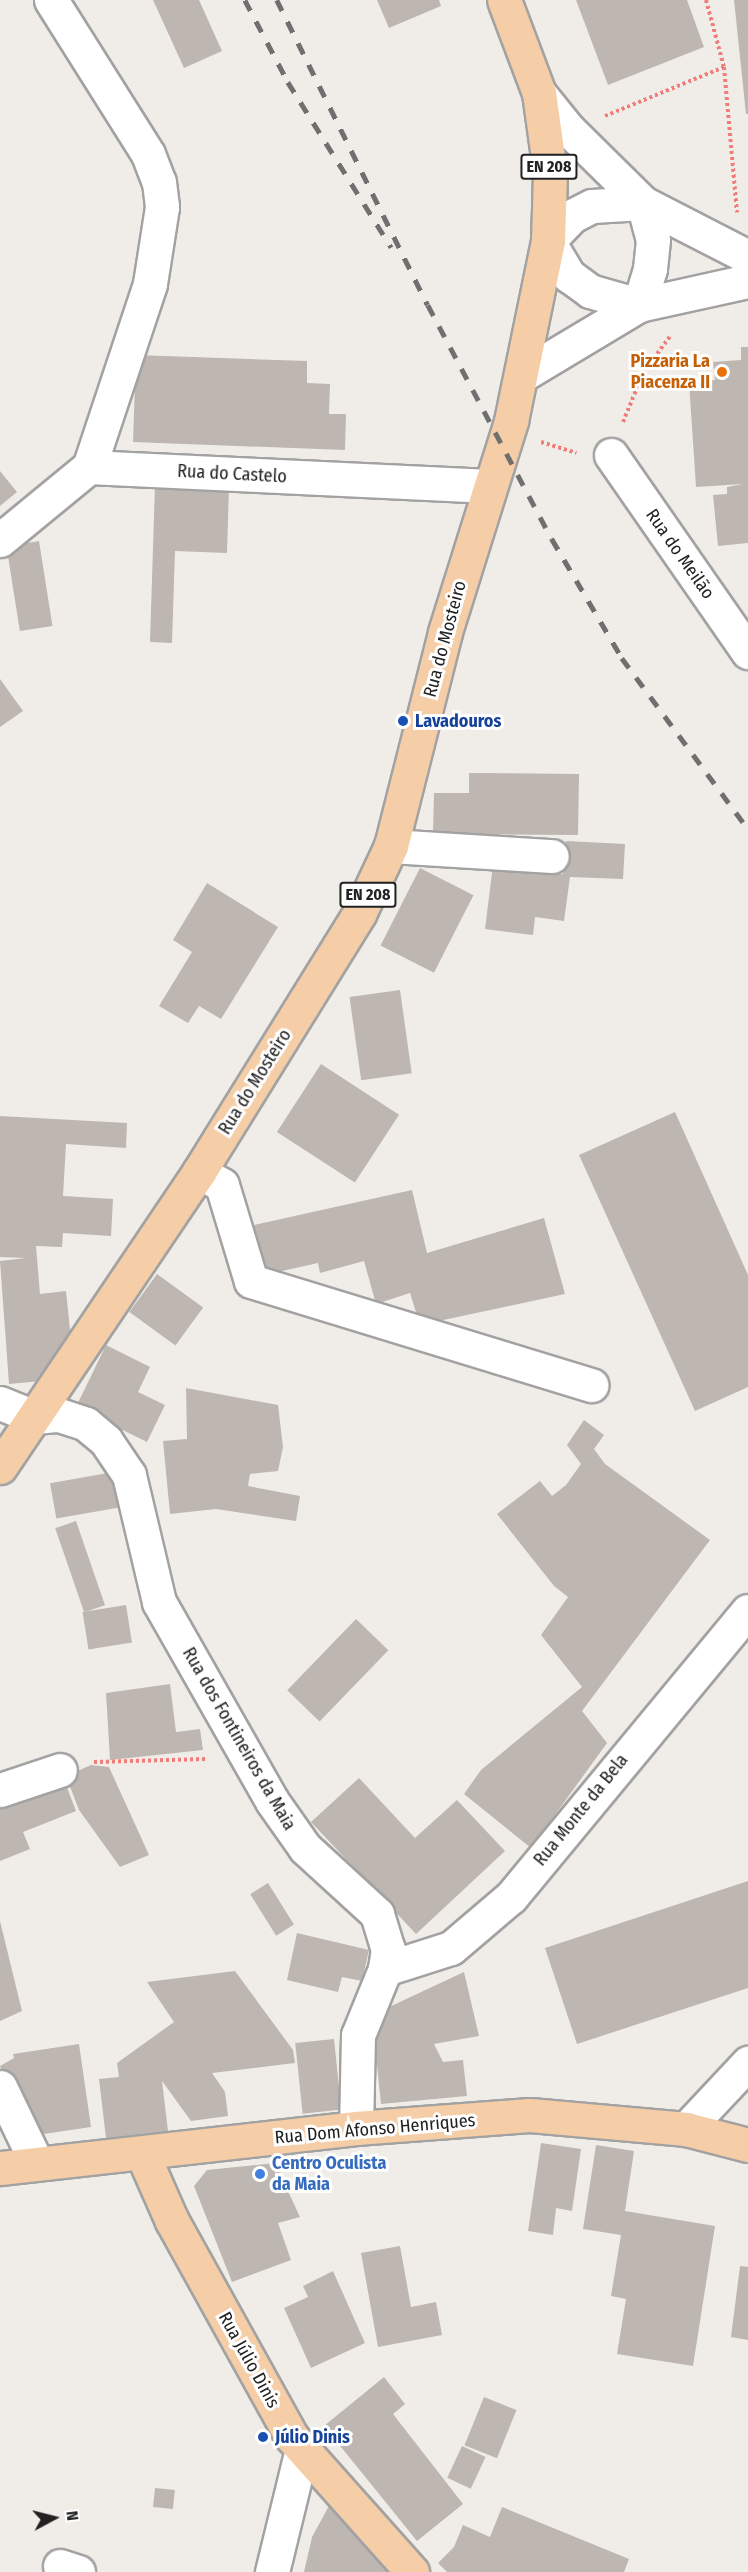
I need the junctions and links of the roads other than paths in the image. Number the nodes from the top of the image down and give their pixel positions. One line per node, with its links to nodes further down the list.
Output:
1 (51, 0): 11 (street)
2 (504, 0): 3 (main road, Rua do Mosteiro / EN 208)
3 (539, 93): 4 (street); 5 (main road, Rua do Mosteiro / EN 208)
4 (643, 203): 5 (street); 6 (street); 8 (street)
5 (548, 241): 8 (street); 9 (main road, Rua do Mosteiro / EN 208)
6 (741, 253)
7 (748, 281): 8 (street)
8 (639, 305): 9 (street)
9 (522, 375): 12 (main road, Rua do Mosteiro / EN 208)
10 (611, 455): 14 (street, Rua do Meilão)
11 (90, 467): 12 (street, Rua do Castelo); 13 (street)
12 (490, 486): 15 (main road, Rua do Mosteiro / EN 208)
13 (0, 540)
14 (748, 652)
15 (391, 846): 16 (street); 17 (main road, Rua do Mosteiro / EN 208)
16 (552, 856)
17 (199, 1172): 18 (street); 20 (main road, Rua do Mosteiro / EN 208)
18 (591, 1385)
19 (0, 1402): 20 (street, Rua dos Fontineiros da Maia)
20 (35, 1417): 21 (main road, Rua do Mosteiro / EN 208); 25 (street, Rua dos Fontineiros da Maia)
21 (0, 1467)
22 (748, 1611): 25 (street, Rua Monte da Bela)
23 (60, 1770): 24 (street)
24 (0, 1790)
25 (385, 1969): 28 (street, Rua dos Fontineiros da Maia)
26 (748, 2063): 29 (street)
27 (0, 2087): 32 (street)
28 (356, 2128): 29 (main road, Rua Dom Afonso Henriques); 31 (main road, Rua Dom Afonso Henriques)
29 (686, 2129): 30 (main road, Rua Dom Afonso Henriques)
30 (748, 2145)
31 (142, 2153): 32 (main road, Rua Dom Afonso Henriques); 34 (main road, Rua Júlio Dinis)
32 (37, 2164): 33 (main road, Rua Dom Afonso Henriques)
33 (0, 2168)
34 (302, 2449): 35 (street); 36 (main road, Rua Júlio Dinis)
35 (272, 2572)
36 (412, 2572)

